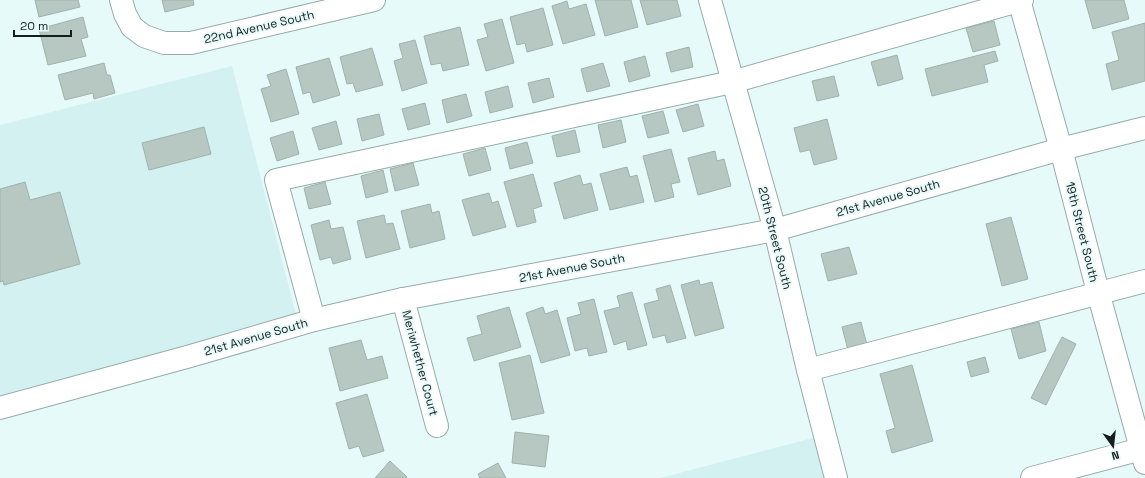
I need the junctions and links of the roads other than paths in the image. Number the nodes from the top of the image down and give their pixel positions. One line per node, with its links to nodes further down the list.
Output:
1 (121, 0): 2 (street, 22nd Avenue South)
2 (374, 0)
3 (710, 0): 5 (street, 20th Street South)
4 (1020, 0): 5 (street); 7 (street, 19th Street South)
5 (732, 82): 8 (street, 20th Street South); 12 (street)
6 (1145, 128): 7 (street, 21st Avenue South)
7 (1061, 149): 8 (street, 21st Avenue South); 10 (street, 19th Street South)
8 (774, 230): 11 (street, 21st Avenue South); 13 (street, 20th Street South)
9 (1145, 280): 10 (street)
10 (1098, 292): 13 (street); 16 (street, 19th Street South)
11 (403, 299): 12 (street, 21st Avenue South); 15 (street, Meriwhether Court)
12 (314, 320): 14 (street, 21st Avenue South)
13 (808, 370): 17 (street, 20th Street South)
14 (0, 408)
15 (437, 426)
16 (1144, 453): 18 (street)
17 (836, 478)
18 (1032, 478)

